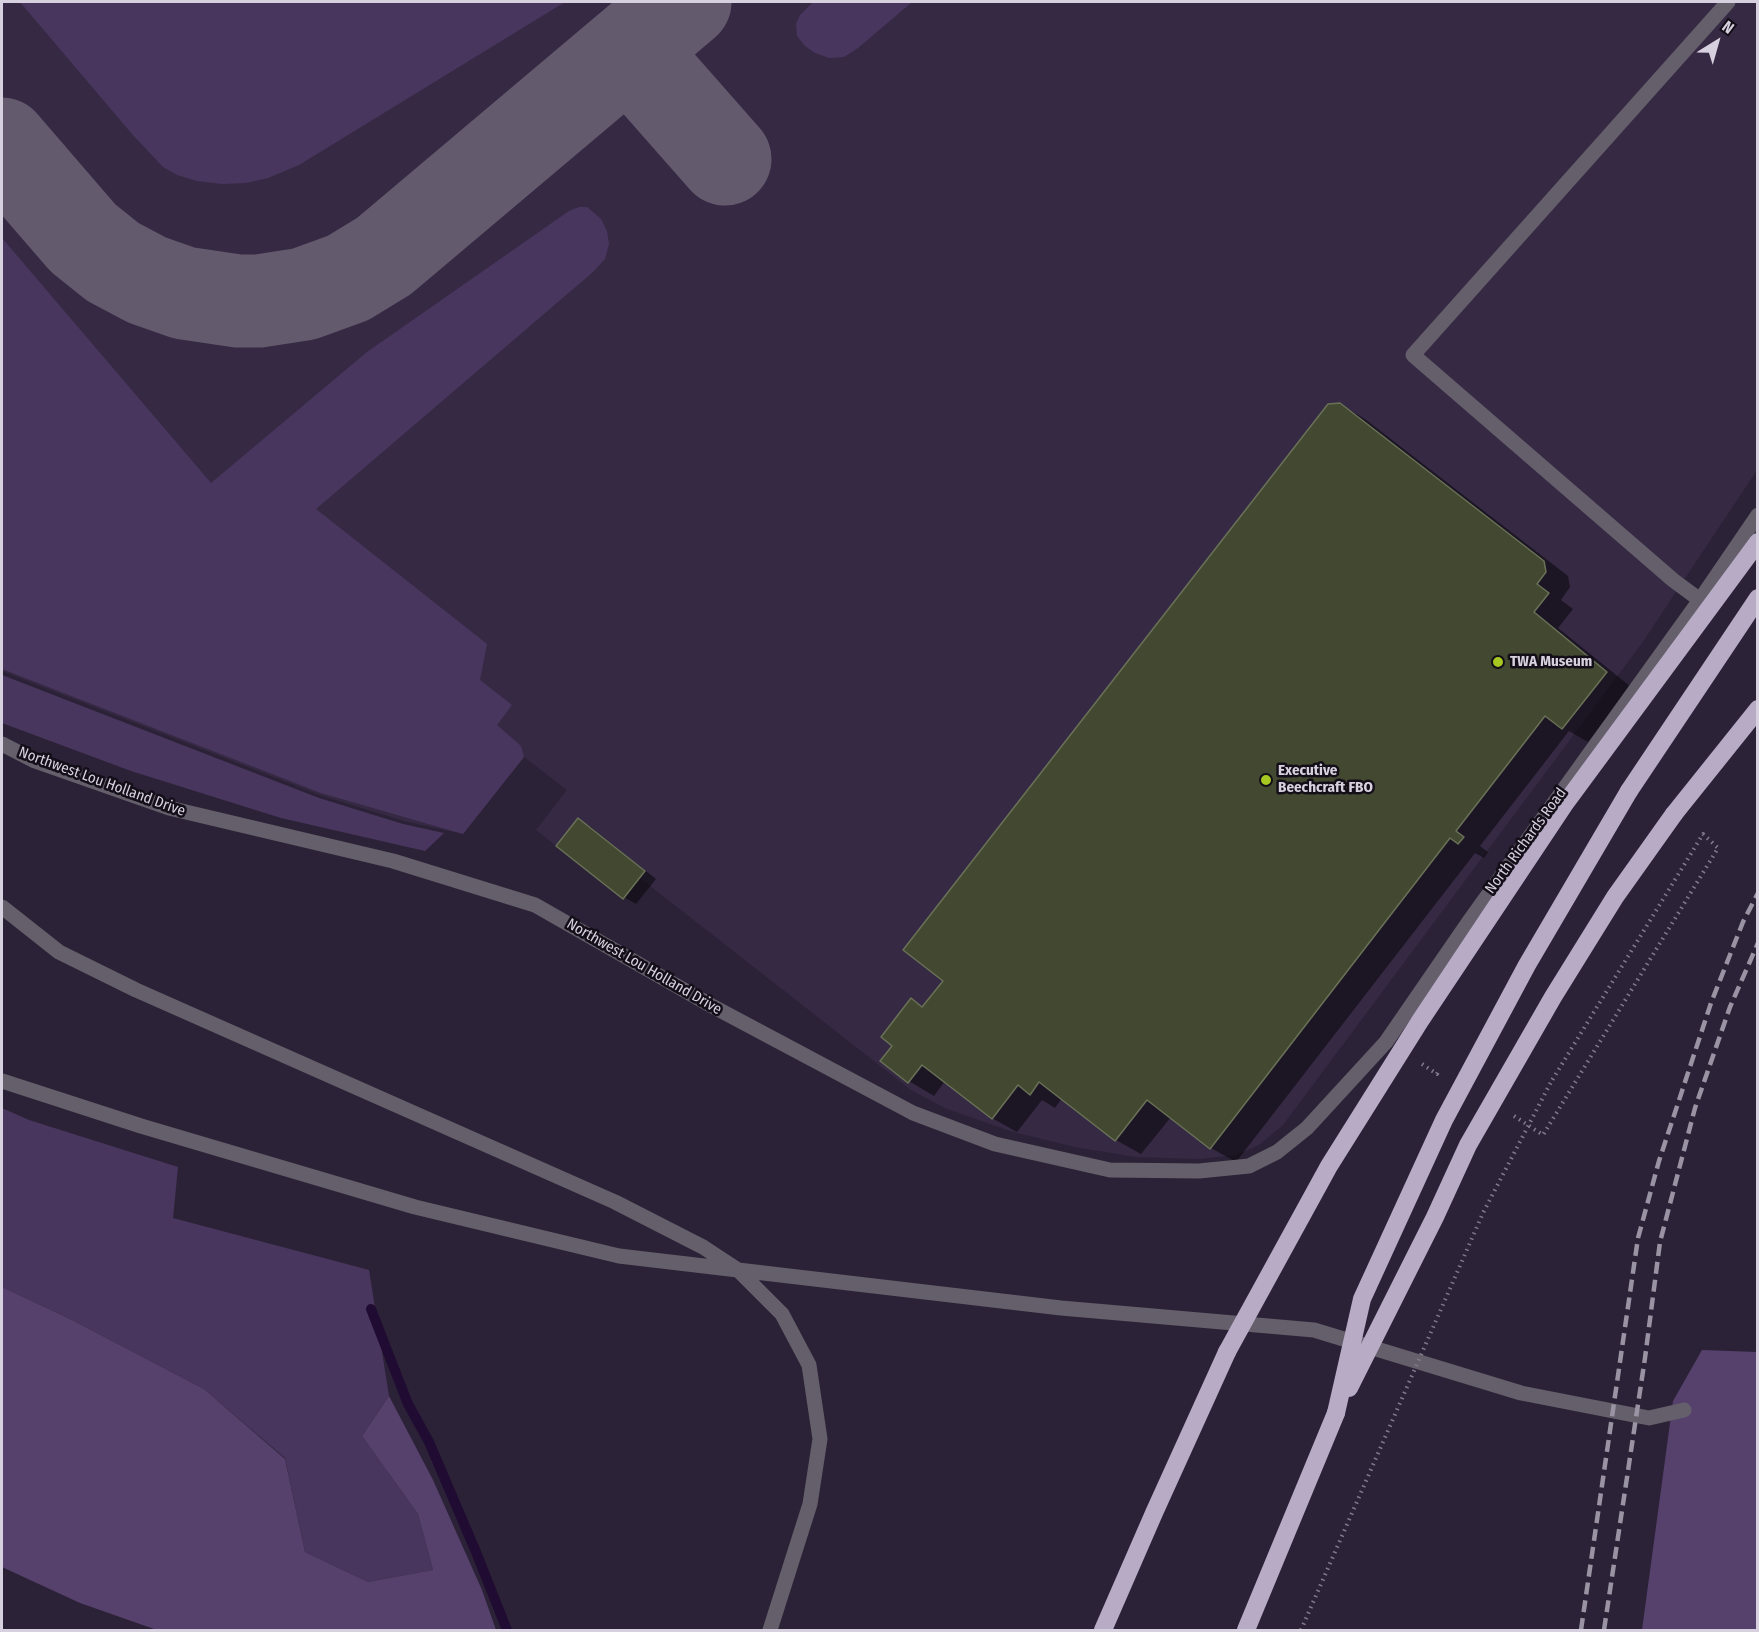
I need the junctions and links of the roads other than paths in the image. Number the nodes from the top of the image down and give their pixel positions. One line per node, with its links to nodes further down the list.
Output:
1 (1728, 2): 5 (street)
2 (1758, 515): 5 (street, North Richards Road)
3 (1758, 542): 15 (highway, bridge)
4 (1758, 598): 13 (highway, bridge)
5 (1700, 600): 10 (street, North Richards Road)
6 (1758, 709): 13 (highway, bridge)
7 (2, 744): 10 (street, Northwest Lou Holland Drive)
8 (2, 907): 11 (street)
9 (2, 1081): 11 (street)
10 (1277, 1152)
11 (738, 1270): 12 (street); 14 (street)
12 (1684, 1410)
13 (1336, 1413): 16 (highway)
14 (770, 1630)
15 (1103, 1630)
16 (1245, 1630)

